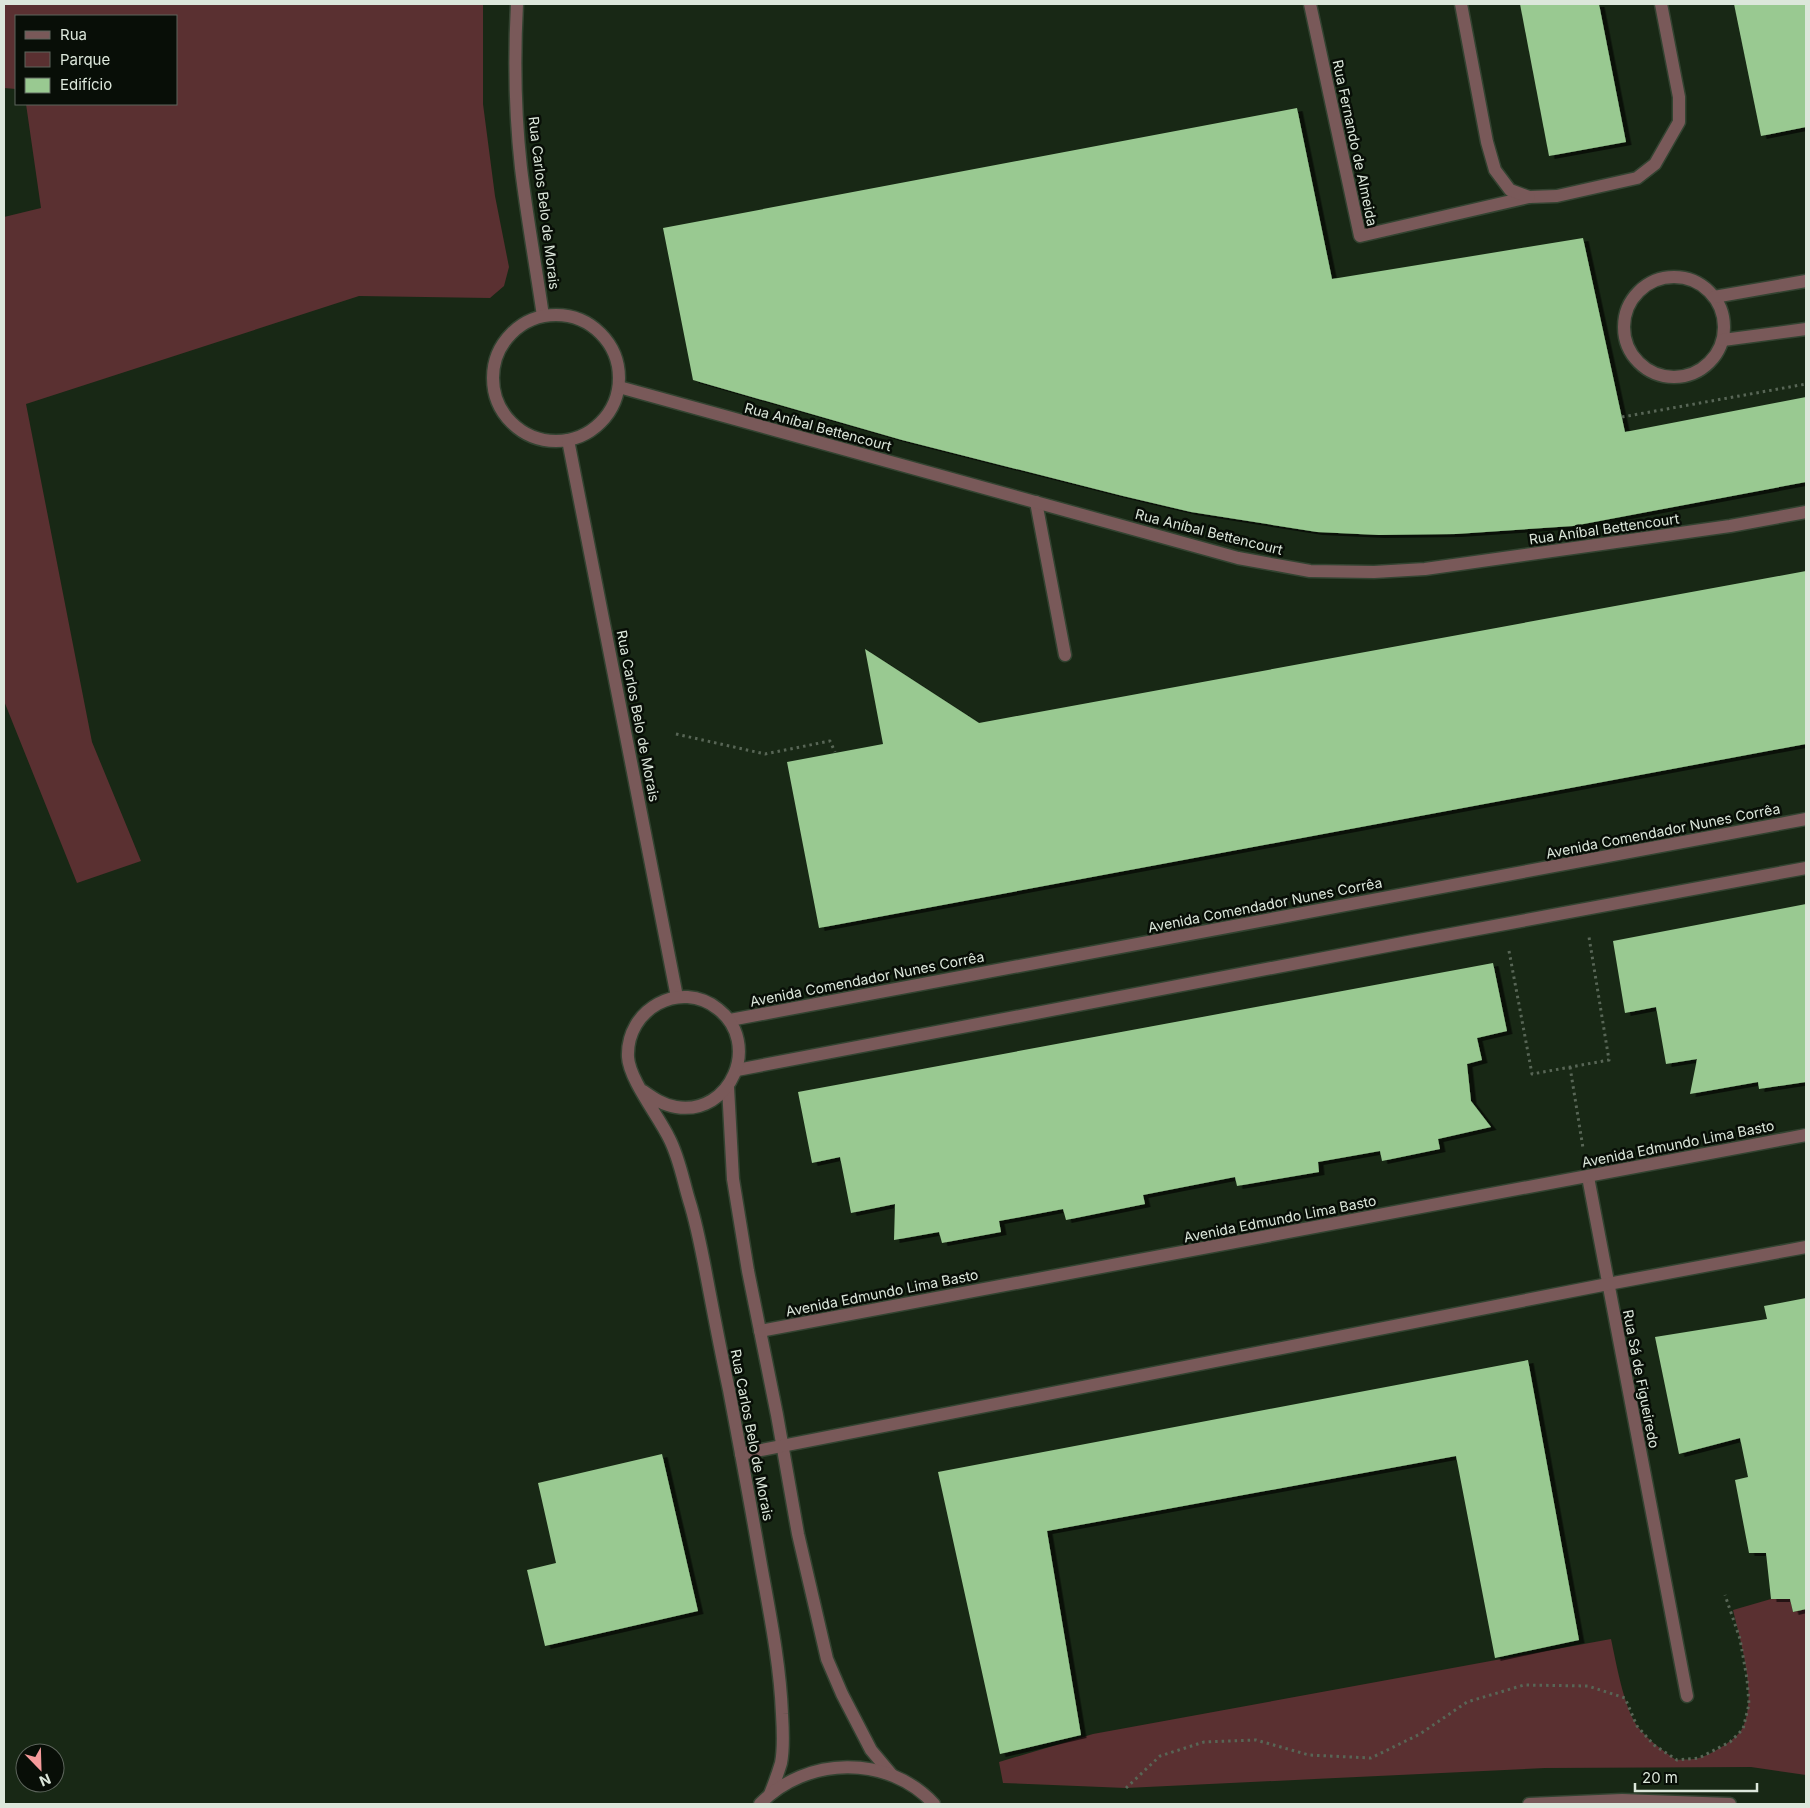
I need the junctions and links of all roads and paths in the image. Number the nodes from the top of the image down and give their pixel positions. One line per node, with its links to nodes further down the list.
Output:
1 (517, 4): 8 (street, Rua Carlos Belo de Morais)
2 (1310, 4): 5 (street, Rua Fernando de Almeida)
3 (1461, 4): 5 (street, Rua Fernando de Almeida)
4 (1661, 4): 5 (street, Rua Fernando de Almeida)
5 (1529, 197)
6 (1806, 281): 7 (street)
7 (1714, 297): 10 (street); 10 (street)
8 (543, 316): 12 (street); 14 (street)
9 (1806, 329): 10 (street)
10 (1723, 340)
11 (1806, 384): 13 (path)
12 (619, 387): 14 (street); 15 (street, Rua Aníbal Bettencourt)
13 (1622, 417)
14 (568, 440): 24 (street, Rua Carlos Belo de Morais)
15 (1036, 502): 16 (street, Rua Aníbal Bettencourt); 17 (street)
16 (1806, 512)
17 (1065, 655)
18 (676, 734): 19 (path)
19 (834, 752)
20 (1806, 819): 25 (street, Avenida Comendador Nunes Corrêa)
21 (1806, 868): 22 (street)
22 (1584, 909): 23 (street); 26 (path)
23 (1504, 924): 26 (path); 27 (street)
24 (677, 997): 25 (street, Rua Carlos Belo de Morais); 29 (street, Rua Carlos Belo de Morais)
25 (730, 1020): 27 (street, Rua Carlos Belo de Morais)
26 (1570, 1067): 31 (path)
27 (737, 1070): 28 (street, Rua Carlos Belo de Morais)
28 (728, 1087): 29 (street, Rua Carlos Belo de Morais); 34 (street, Rua Carlos Belo de Morais)
29 (643, 1090): 36 (street, Rua Carlos Belo de Morais)
30 (1806, 1135): 31 (street, Avenida Edmundo Lima Basto)
31 (1588, 1177): 33 (street, Rua Sá de Figueiredo); 34 (street, Avenida Edmundo Lima Basto)
32 (1806, 1247): 33 (street)
33 (1608, 1284): 35 (street); 38 (street, Rua Sá de Figueiredo)
34 (760, 1331): 35 (street, Rua Carlos Belo de Morais)
35 (782, 1447): 36 (street); 39 (street, Rua Carlos Belo de Morais)
36 (741, 1454): 41 (street, Rua Carlos Belo de Morais)
37 (1725, 1595): 40 (path)
38 (1687, 1696)
39 (892, 1775): 41 (street); 43 (street)
40 (1126, 1788)
41 (770, 1794): 42 (street)
42 (760, 1804)
43 (934, 1804)
44 (1529, 1804): 45 (street)
45 (1730, 1804)

